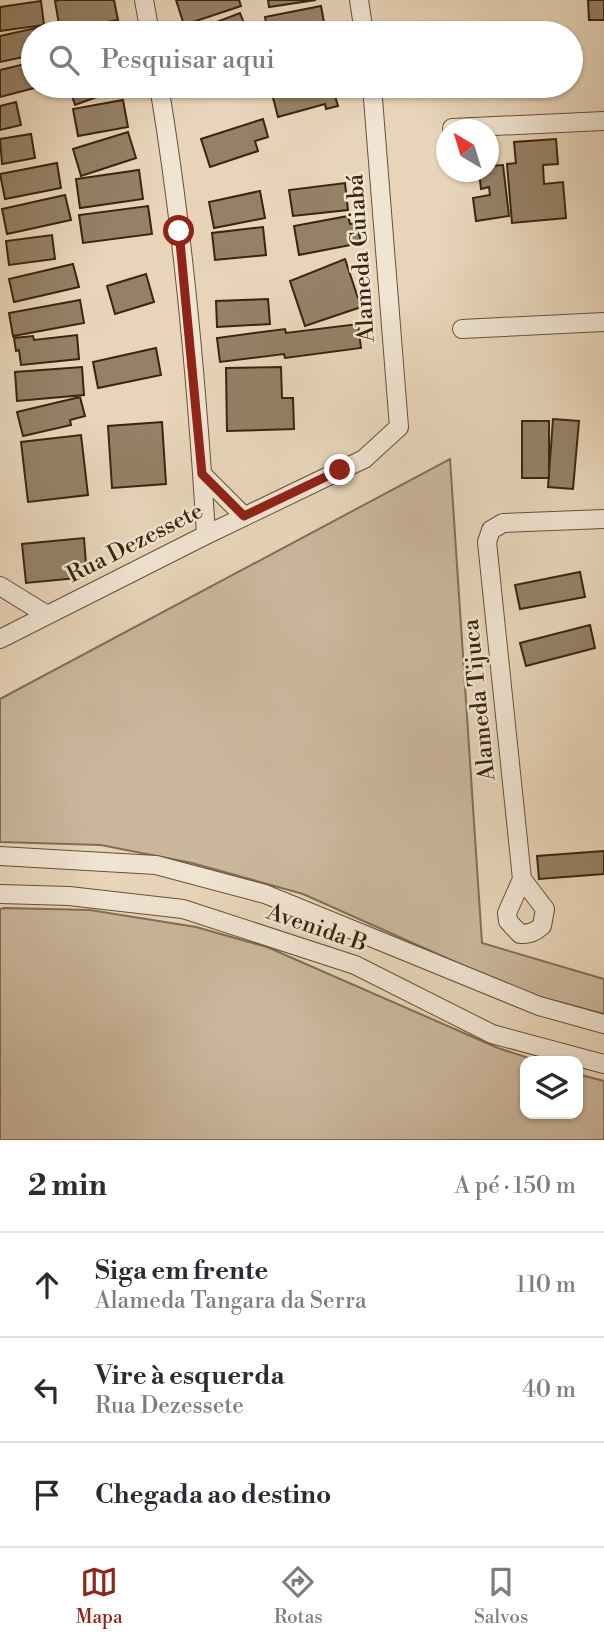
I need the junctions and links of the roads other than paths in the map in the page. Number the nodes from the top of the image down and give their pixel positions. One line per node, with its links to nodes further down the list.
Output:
1 (144, 0): 3 (street)
2 (359, 0): 4 (street)
3 (148, 21)
4 (362, 21)
5 (161, 98): 12 (street)
6 (373, 98): 11 (street, Alameda Cuiabá)
7 (604, 121): 8 (street)
8 (499, 126)
9 (604, 321): 10 (street)
10 (462, 329)
11 (399, 426): 13 (street, Rua Dezessete)
12 (202, 474): 13 (street); 15 (street)
13 (244, 516): 15 (street, Rua Dezessete)
14 (604, 519): 20 (street, Alameda Tijuca)
15 (206, 535): 17 (street, Rua Dezessete)
16 (0, 586): 17 (street)
17 (47, 615): 18 (street, Rua Dezessete)
18 (0, 639)
19 (0, 856): 22 (street, Avenida B)
20 (522, 879)
21 (0, 894): 23 (street, Avenida B)
22 (604, 1024)
23 (604, 1064)

